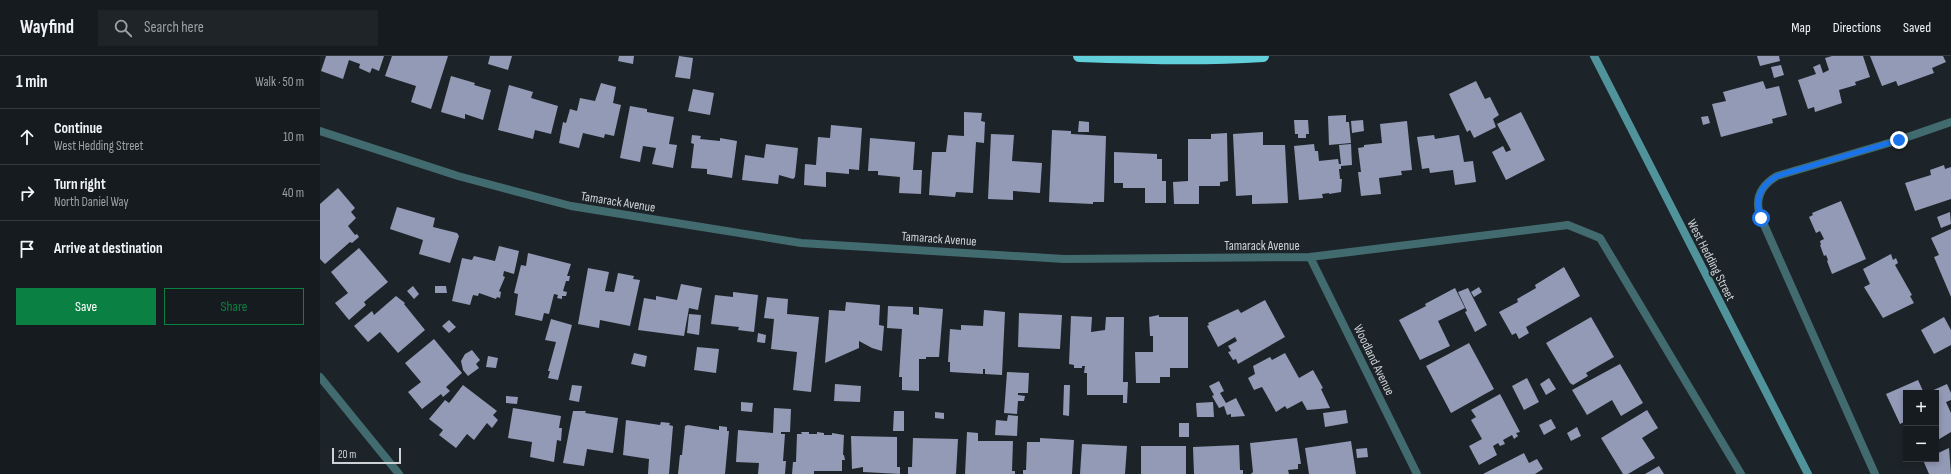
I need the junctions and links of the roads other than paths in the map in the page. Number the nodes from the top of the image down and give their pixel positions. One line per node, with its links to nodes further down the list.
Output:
1 (1079, 56): 2 (highway)
2 (1262, 56)
3 (1594, 56): 11 (main road, West Hedding Street)
4 (1951, 122): 12 (street)
5 (320, 131): 6 (street, Tamarack Avenue)
6 (1310, 258): 9 (street, Woodland Avenue); 10 (street, Tamarack Avenue)
7 (320, 377): 8 (street)
8 (399, 474)
9 (1417, 474)
10 (1741, 474)
11 (1808, 474)
12 (1875, 474)

